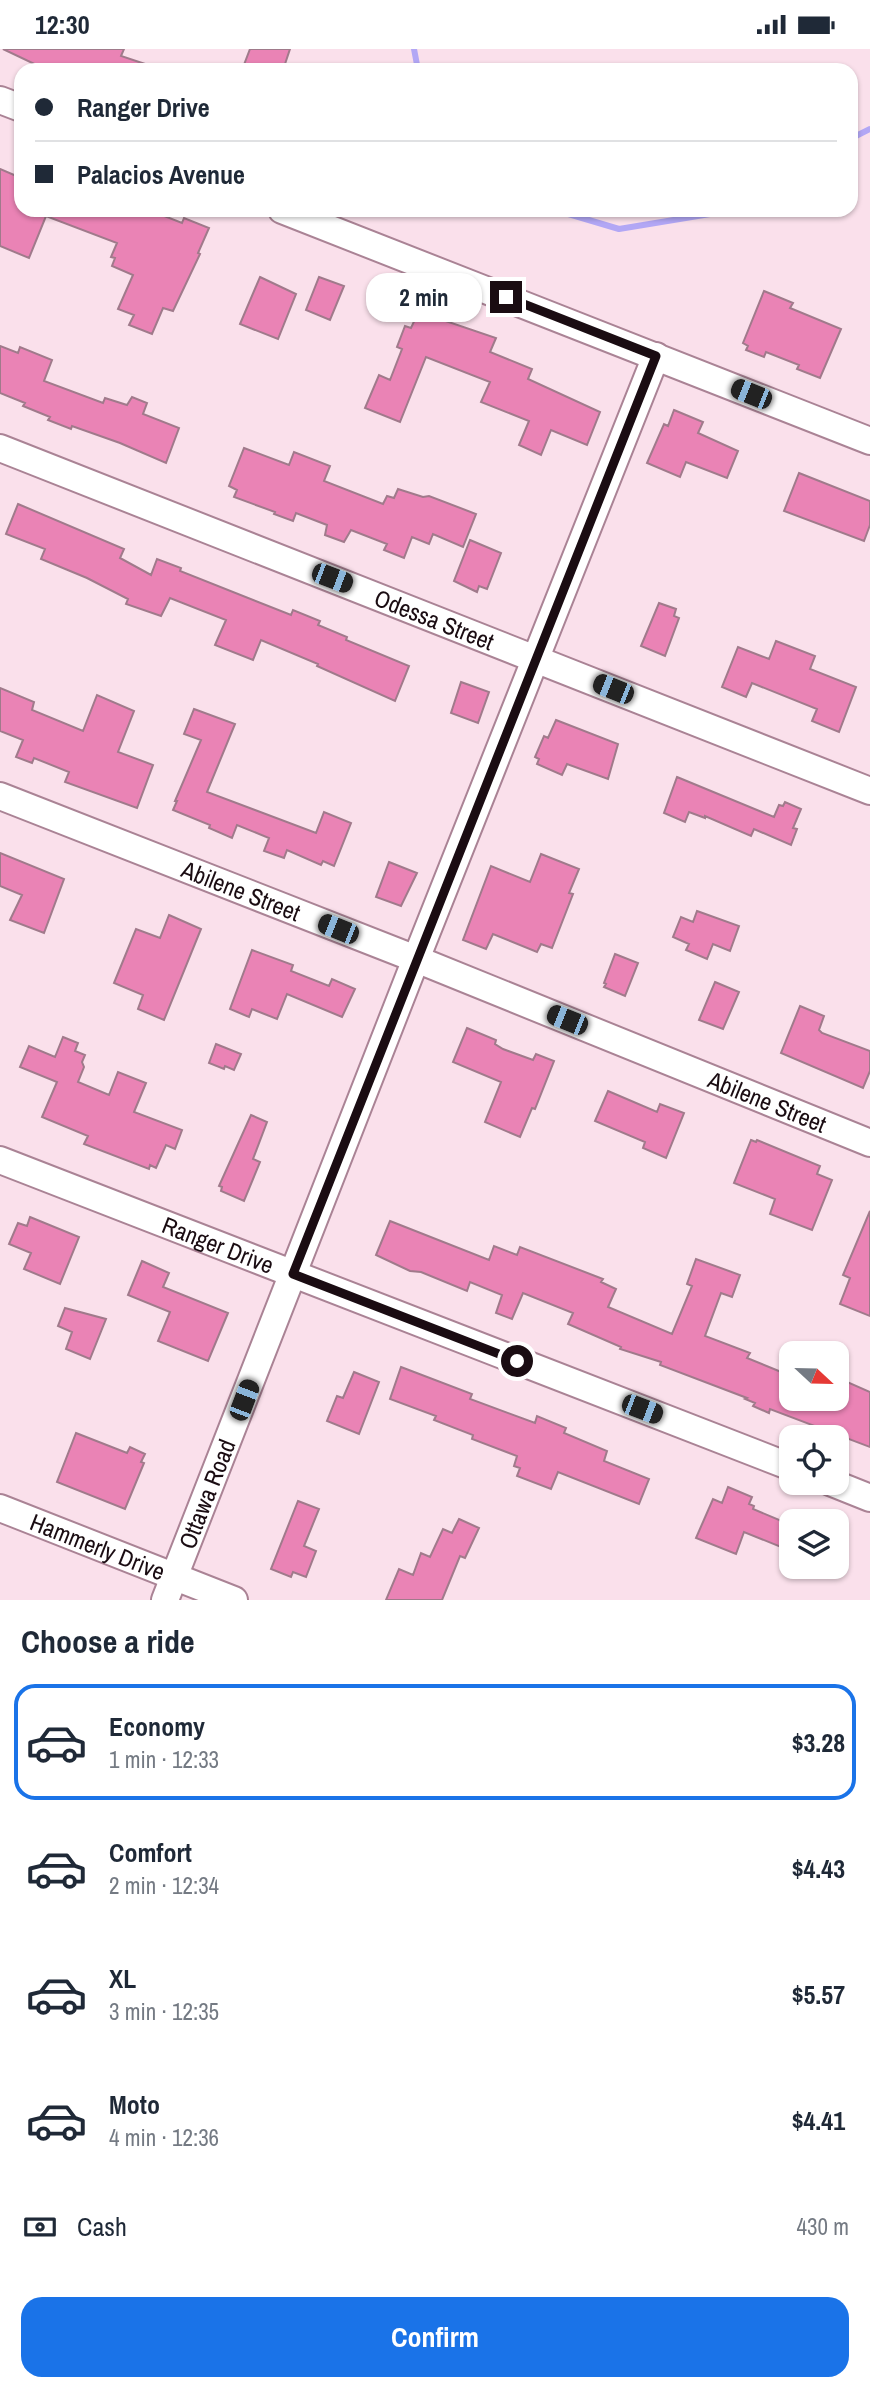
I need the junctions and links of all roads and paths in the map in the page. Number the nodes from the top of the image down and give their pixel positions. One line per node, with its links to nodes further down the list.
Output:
1 (300, 217): 2 (street)
2 (656, 356): 3 (street); 5 (street, Ottawa Road)
3 (870, 441)
4 (0, 448): 5 (street, Odessa Street)
5 (536, 658): 6 (street, Odessa Street); 8 (street, Ottawa Road)
6 (870, 791)
7 (0, 796): 8 (street, Abilene Street)
8 (415, 959): 9 (street, Abilene Street); 11 (street, Ottawa Road)
9 (870, 1143)
10 (0, 1160): 11 (street, Ranger Drive)
11 (293, 1274): 12 (street, Ranger Drive); 16 (street, Ottawa Road)
12 (779, 1462)
13 (849, 1490): 14 (street)
14 (870, 1498)
15 (0, 1508): 16 (street, Hammerly Drive)
16 (170, 1589): 17 (street, Hammerly Drive)
17 (234, 1600)

